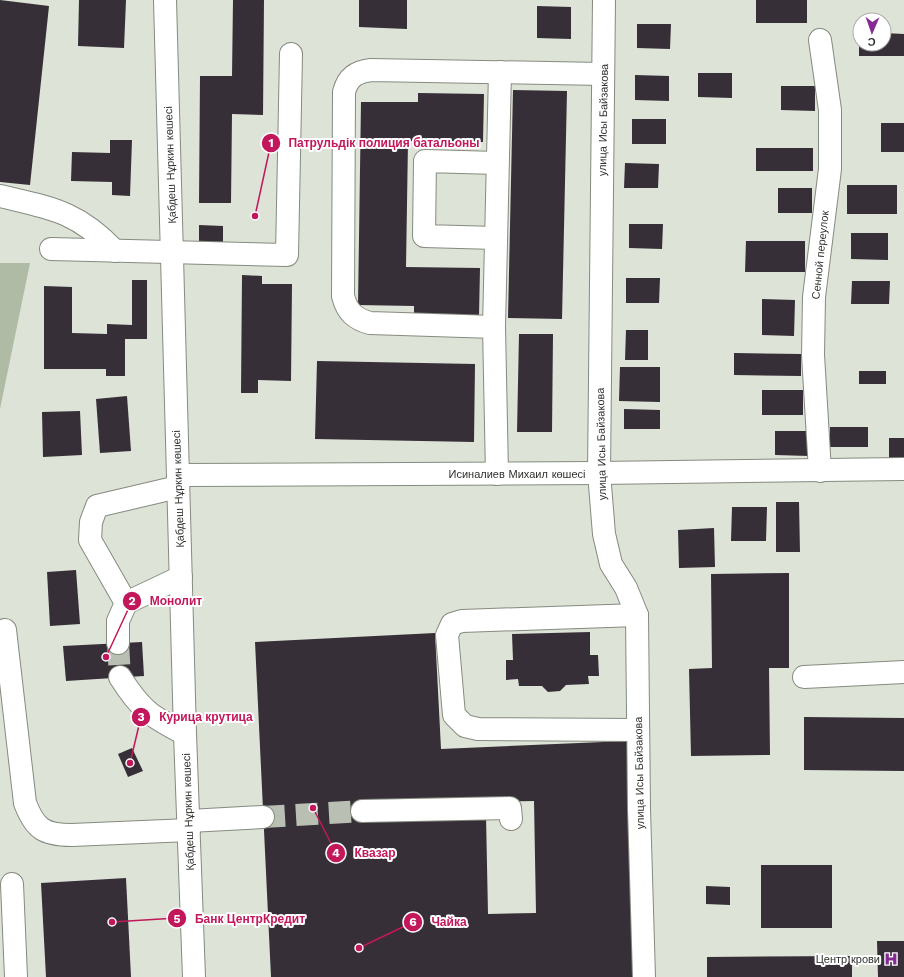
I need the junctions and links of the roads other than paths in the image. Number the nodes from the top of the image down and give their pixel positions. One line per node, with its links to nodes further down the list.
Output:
1 (166, 0): 12 (street, Қабдеш Нұркин көшесі)
2 (604, 0): 6 (street, улица Исы Байзакова)
3 (820, 40): 15 (street, Сенной переулок)
4 (291, 54): 12 (street)
5 (500, 72): 6 (street); 7 (street); 13 (street)
6 (603, 74): 16 (street, улица Исы Байзакова)
7 (497, 163): 9 (street); 9 (street)
8 (0, 196): 11 (street)
9 (496, 238): 13 (street)
10 (51, 250): 11 (street)
11 (115, 251): 12 (street)
12 (172, 252): 18 (street, Қабдеш Нұркин көшесі)
13 (494, 326): 17 (street)
14 (904, 469): 15 (street, Исиналиев Михаил көшесі)
15 (820, 471): 16 (street, Исиналиев Михаил көшесі)
16 (599, 473): 17 (street, Исиналиев Михаил көшесі); 21 (street, улица Исы Байзакова)
17 (497, 474): 18 (street, Исиналиев Михаил көшесі)
18 (178, 481): 19 (street, Қабдеш Нұркин көшесі); 20 (street, Исиналиев Михаил көшесі)
19 (181, 577): 20 (street); 28 (street, Қабдеш Нұркин көшесі)
20 (126, 603): 23 (street)
21 (637, 614): 27 (street, улица Исы Байзакова); 27 (street)
22 (5, 630): 32 (street)
23 (118, 643)
24 (904, 672): 26 (street)
25 (120, 677): 28 (street)
26 (804, 677)
27 (638, 730): 36 (street, улица Исы Байзакова)
28 (185, 734): 32 (street, Қабдеш Нұркин көшесі)
29 (362, 811): 31 (street)
30 (263, 817): 32 (street)
31 (511, 819)
32 (189, 826): 35 (street, Қабдеш Нұркин көшесі)
33 (12, 884): 34 (street)
34 (16, 977)
35 (194, 977)
36 (644, 977)

